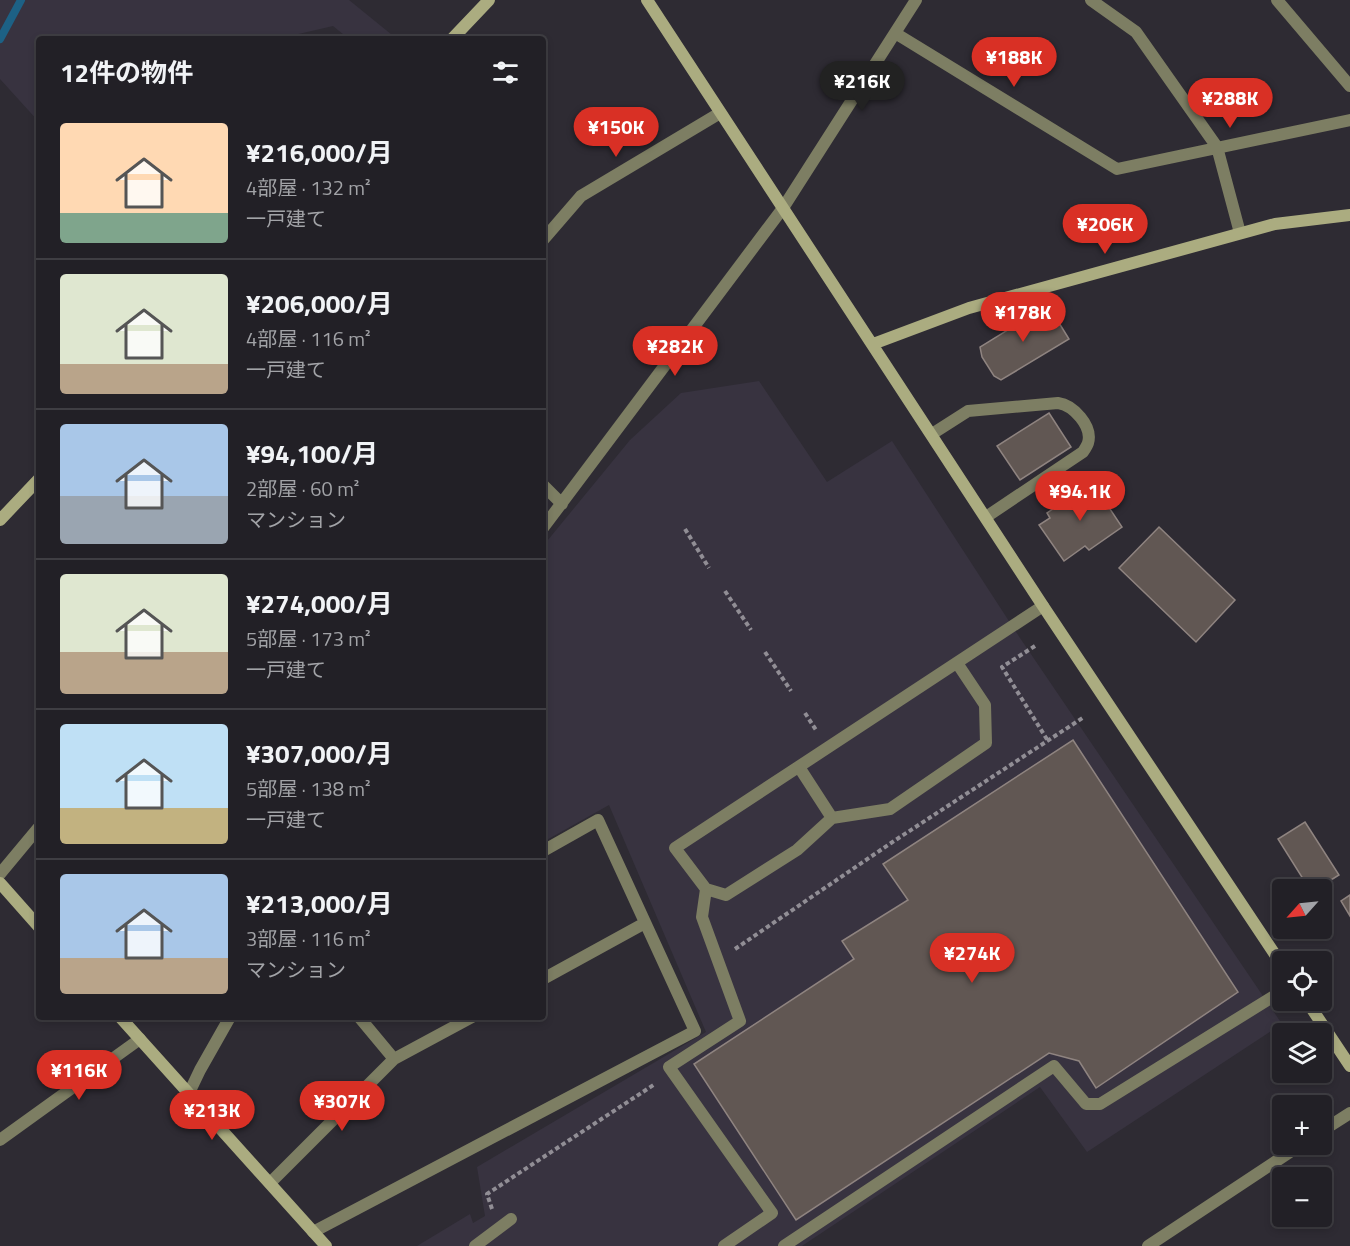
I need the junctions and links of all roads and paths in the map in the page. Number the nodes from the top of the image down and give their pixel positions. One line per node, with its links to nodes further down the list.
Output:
1 (489, 0): 7 (street)
2 (647, 0): 9 (street)
3 (916, 0): 6 (street)
4 (1091, 0): 11 (street)
5 (1277, 0): 8 (street)
6 (895, 33): 11 (street); 12 (street)
7 (455, 36)
8 (1350, 86)
9 (720, 113): 12 (street); 15 (street)
10 (1350, 120): 11 (street)
11 (1218, 147): 14 (street)
12 (783, 208): 16 (street); 20 (street)
13 (1350, 215): 14 (street)
14 (1240, 233): 16 (street)
15 (546, 237)
16 (873, 344): 17 (street)
17 (932, 434): 21 (street); 21 (street)
18 (36, 482): 22 (street)
19 (546, 488): 20 (street)
20 (562, 504): 23 (street)
21 (986, 517): 27 (street)
22 (0, 520)
23 (546, 524)
24 (685, 529): 25 (path)
25 (709, 568)
26 (725, 591): 28 (path)
27 (1043, 606): 31 (street); 47 (street)
28 (752, 630)
29 (1035, 646): 36 (path)
30 (765, 652): 32 (path)
31 (957, 663): 37 (street); 38 (street)
32 (791, 691)
33 (805, 713): 35 (path)
34 (1084, 717): 36 (path)
35 (820, 736)
36 (1048, 741): 46 (path)
37 (799, 767): 38 (street); 43 (street)
38 (832, 818): 43 (street)
39 (36, 831): 41 (street)
40 (546, 849): 44 (street)
41 (0, 874)
42 (0, 884): 45 (street)
43 (706, 890): 70 (street)
44 (645, 923): 48 (street); 67 (street)
45 (36, 924)
46 (732, 951)
47 (1273, 951)
48 (546, 976)
49 (1272, 997): 71 (street)
50 (1313, 1011): 57 (street)
51 (123, 1020): 55 (street)
52 (228, 1020): 59 (street)
53 (362, 1020): 56 (street)
54 (466, 1020): 56 (street)
55 (140, 1039): 59 (street); 62 (street)
56 (394, 1059): 64 (street)
57 (1350, 1066)
58 (663, 1079): 65 (path)
59 (189, 1094): 64 (street)
60 (1350, 1113): 61 (street)
61 (1332, 1125)
62 (0, 1140)
63 (1285, 1155): 72 (street)
64 (270, 1183): 67 (street)
65 (492, 1211)
66 (511, 1219): 69 (street)
67 (313, 1232): 68 (street)
68 (326, 1246)
69 (475, 1246)
70 (724, 1246)
71 (784, 1246)
72 (1148, 1246)

